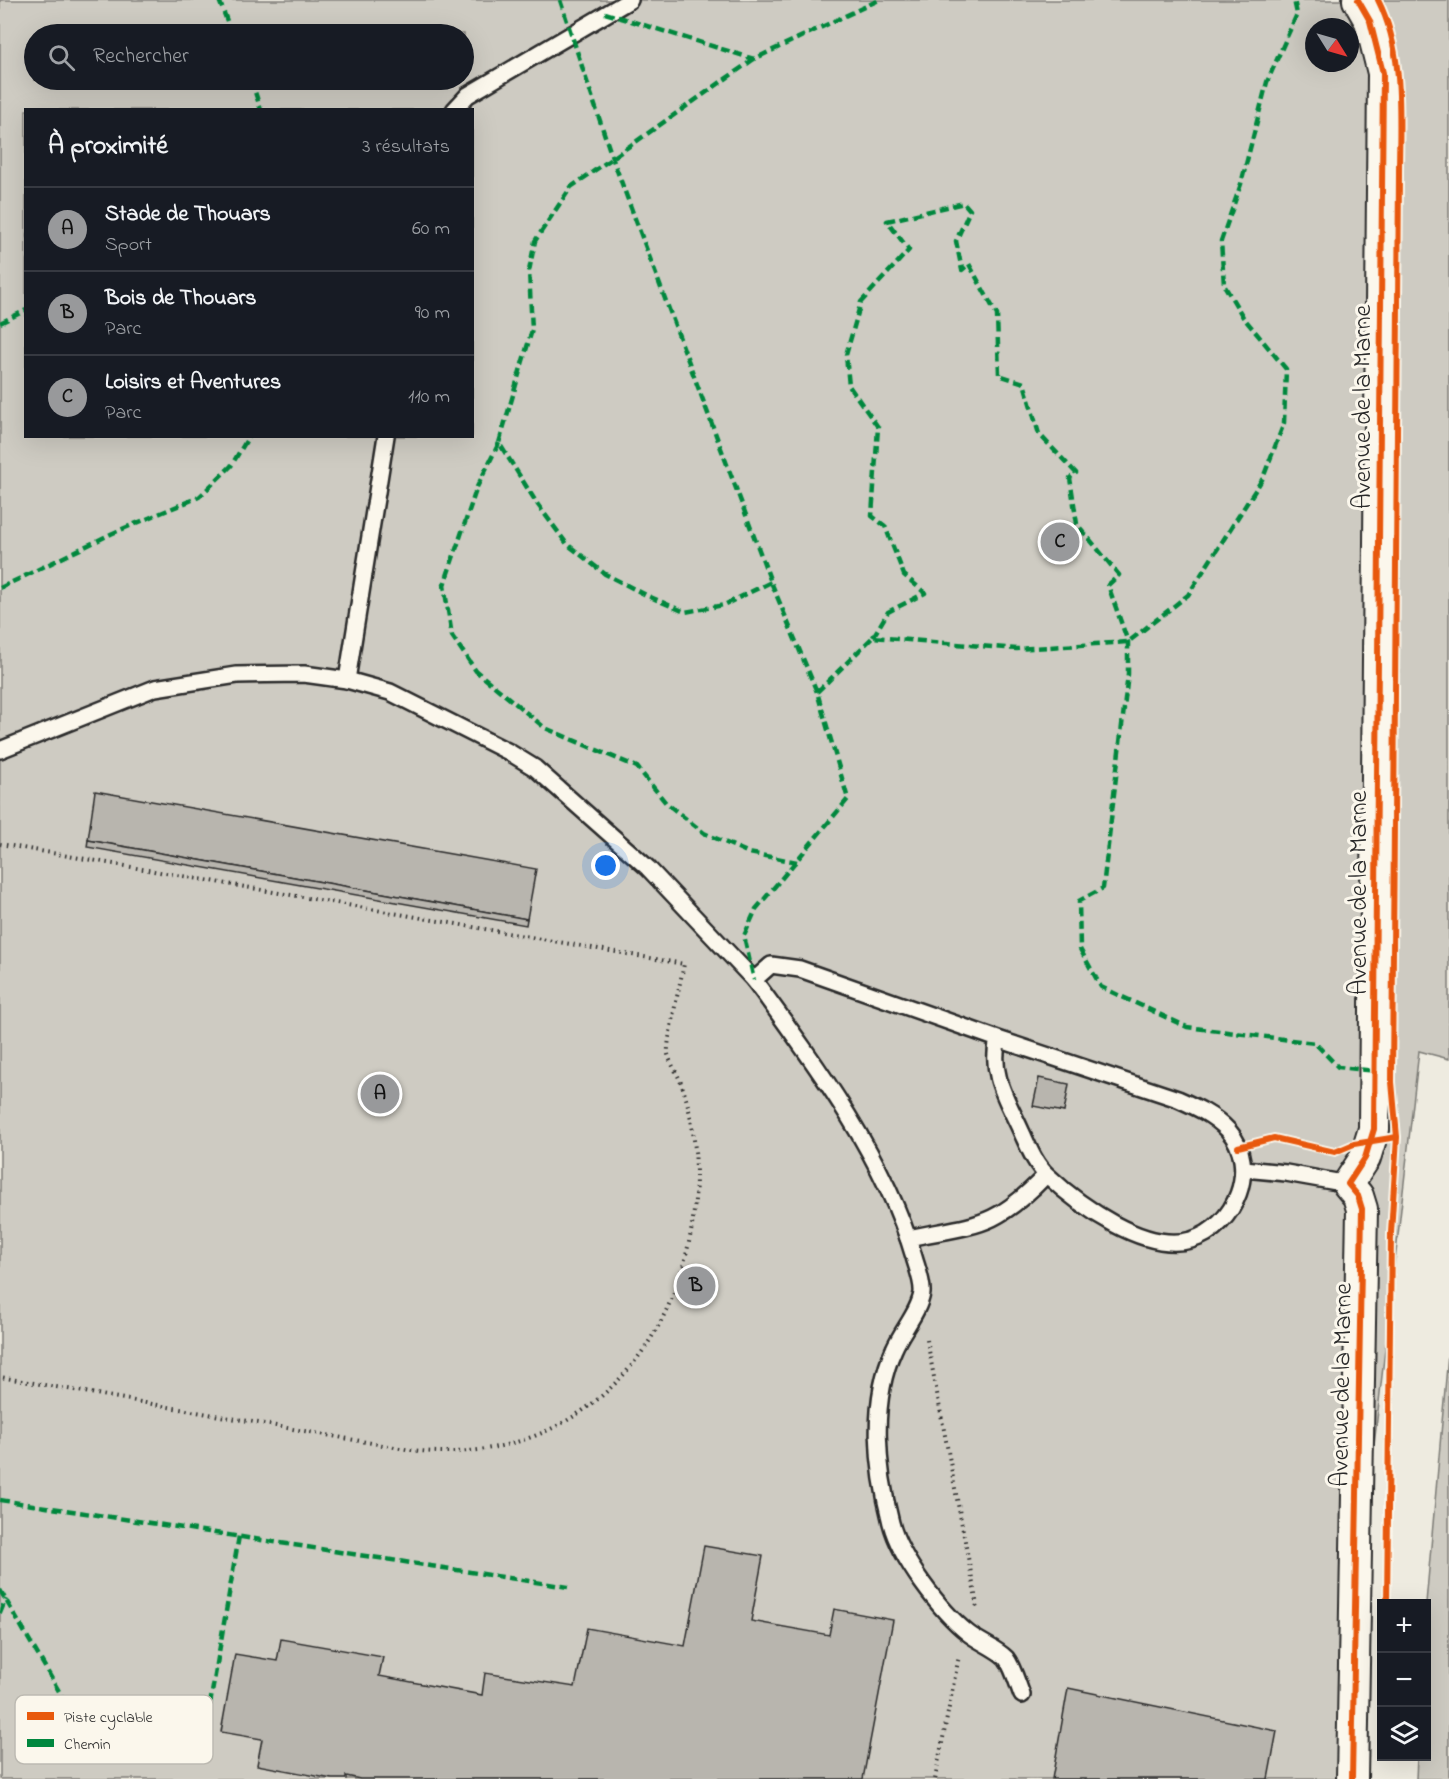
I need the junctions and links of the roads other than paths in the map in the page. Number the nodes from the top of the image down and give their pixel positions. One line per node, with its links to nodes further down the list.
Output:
1 (630, 0): 3 (lane)
2 (1358, 0): 11 (street, Avenue de la Marne)
3 (455, 108)
4 (386, 438): 5 (lane)
5 (347, 680): 6 (lane); 7 (lane)
6 (0, 750)
7 (754, 980): 8 (lane); 12 (lane)
8 (998, 1039): 9 (lane); 10 (lane)
9 (1244, 1169): 10 (lane); 11 (lane)
10 (1046, 1174): 12 (lane)
11 (1347, 1184): 14 (street, Avenue de la Marne)
12 (908, 1238): 13 (lane)
13 (1022, 1695)
14 (1353, 1779)

